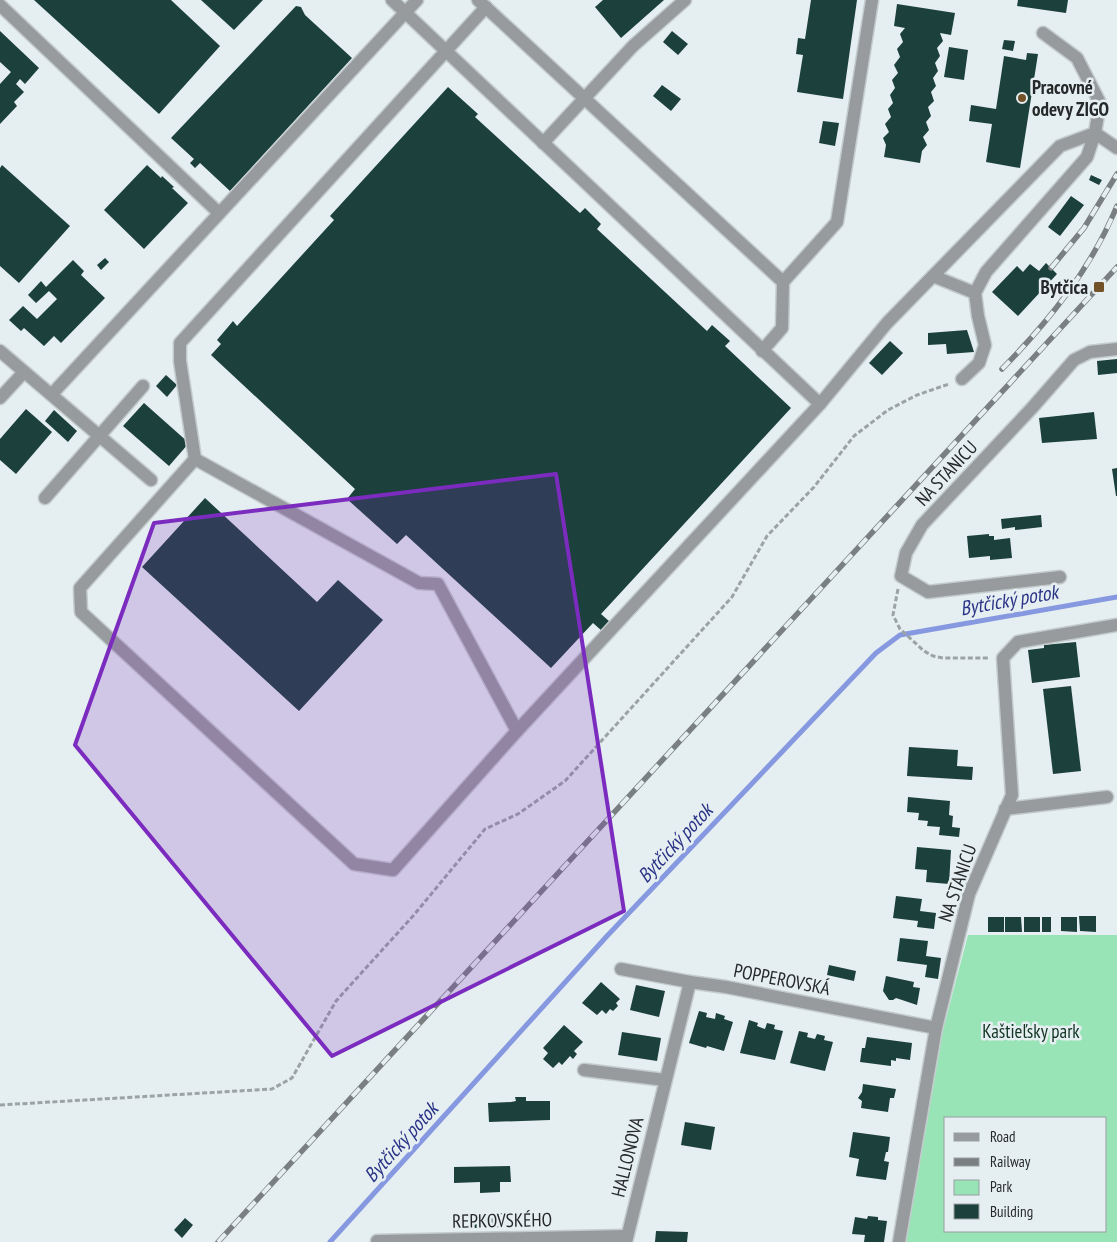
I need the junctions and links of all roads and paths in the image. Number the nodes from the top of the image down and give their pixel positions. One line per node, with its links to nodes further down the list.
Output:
1 (392, 0): 7 (street)
2 (417, 0): 7 (street)
3 (685, 0): 10 (street)
4 (872, 0): 16 (street)
5 (482, 4): 9 (street); 10 (street)
6 (0, 5): 14 (street)
7 (405, 12): 9 (street); 14 (street)
8 (1043, 33): 11 (street)
9 (446, 51): 12 (street); 28 (street)
10 (585, 99): 12 (street); 16 (street)
11 (1095, 133): 13 (street); 15 (street); 17 (street)
12 (543, 143): 20 (street)
13 (1117, 148)
14 (219, 213): 24 (street)
15 (934, 276): 17 (street); 26 (street)
16 (783, 282): 20 (street)
17 (975, 293): 22 (street)
18 (1117, 349): 31 (street, NA STANICU)
19 (0, 351): 21 (street)
20 (762, 351): 26 (street)
21 (24, 372): 24 (street); 25 (street)
22 (962, 379): 43 (path)
23 (143, 386): 27 (street)
24 (52, 394): 27 (street)
25 (0, 398)
26 (820, 404): 35 (street)
27 (100, 436): 29 (street); 30 (street)
28 (195, 458): 35 (street); 35 (street)
29 (151, 480)
30 (45, 498)
31 (901, 576): 32 (street); 34 (path)
32 (1060, 577)
33 (1117, 625): 34 (street)
34 (1003, 658): 37 (street, NA STANICU)
35 (517, 731)
36 (1107, 798): 37 (street)
37 (1005, 809): 40 (street, NA STANICU)
38 (621, 969): 39 (street, POPPEROVSKÁ)
39 (690, 982): 40 (street, POPPEROVSKÁ); 42 (street, HALLONOVA)
40 (936, 1028): 47 (street, NA STANICU)
41 (584, 1070): 42 (street)
42 (665, 1080): 44 (street, HALLONOVA)
43 (0, 1105)
44 (627, 1239): 45 (street, REPKOVSKÉHO)
45 (396, 1241): 46 (street, REPKOVSKÉHO)
46 (377, 1242)
47 (899, 1242)

